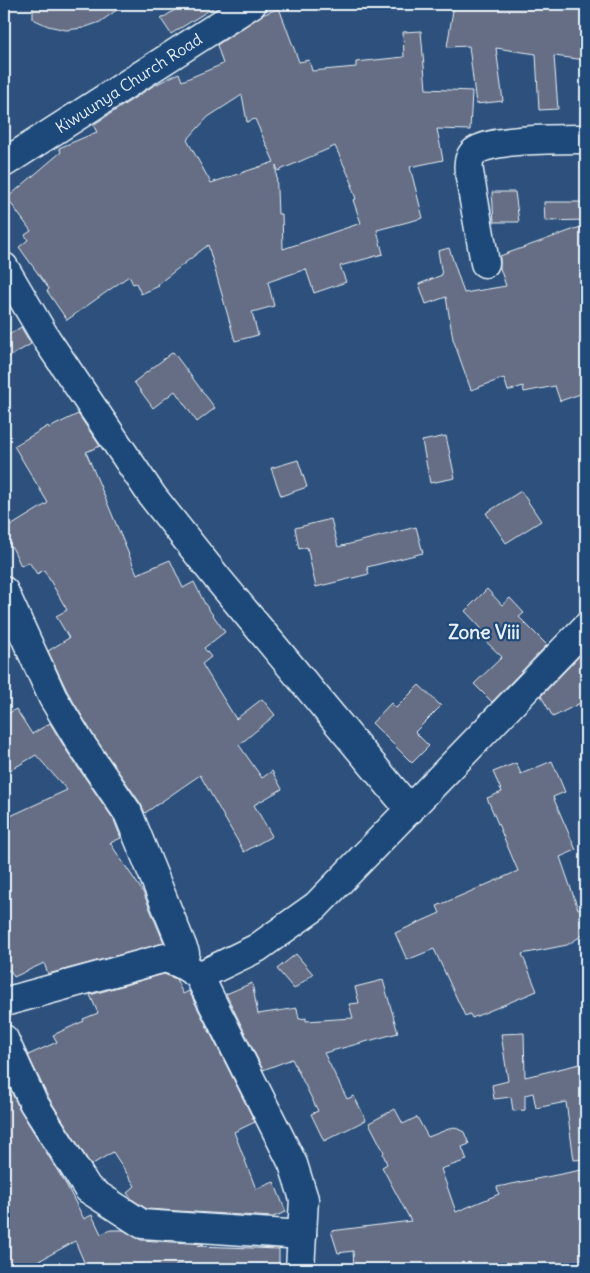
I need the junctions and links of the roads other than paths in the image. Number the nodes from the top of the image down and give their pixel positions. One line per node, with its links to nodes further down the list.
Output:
1 (252, 4): 3 (street, Kiwuunya Church Road)
2 (586, 139): 4 (street)
3 (4, 163)
4 (485, 263)
5 (4, 267): 8 (street)
6 (4, 590): 9 (street)
7 (586, 627): 8 (street)
8 (410, 810): 9 (street)
9 (190, 970): 10 (street); 12 (street)
10 (4, 1002)
11 (4, 1039): 12 (street)
12 (302, 1235): 13 (street)
13 (300, 1269)

